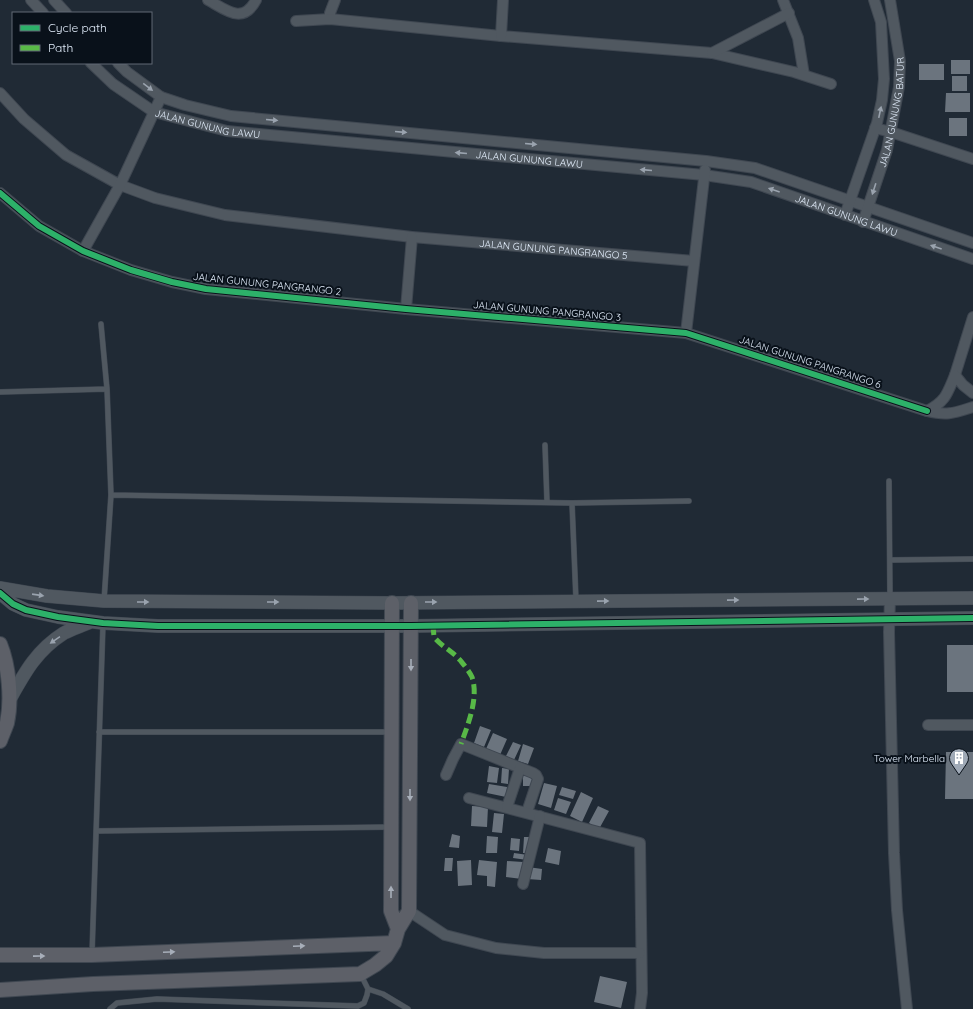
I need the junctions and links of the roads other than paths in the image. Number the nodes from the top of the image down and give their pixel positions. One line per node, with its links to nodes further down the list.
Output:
1 (31, 0): 10 (street)
2 (54, 0): 11 (street)
3 (208, 0): 4 (street)
4 (256, 0)
5 (335, 0): 14 (street)
6 (503, 0): 15 (street)
7 (783, 0): 12 (street)
8 (874, 0): 17 (street, JALAN GUNUNG BATUR)
9 (890, 0): 16 (street, JALAN GUNUNG BATUR)
10 (43, 12)
11 (65, 12)
12 (789, 13): 18 (street); 21 (street)
13 (296, 20): 14 (street)
14 (330, 20): 15 (street)
15 (501, 36): 18 (street)
16 (898, 46): 17 (street); 27 (street, JALAN GUNUNG BATUR)
17 (883, 47): 26 (street, JALAN GUNUNG BATUR, one-way to 17)
18 (712, 53): 21 (street)
19 (92, 64): 25 (street, JALAN GUNUNG LAWU)
20 (119, 64): 24 (street, JALAN GUNUNG LAWU, one-way to 24)
21 (804, 75): 22 (street)
22 (831, 84)
23 (0, 93): 31 (street)
24 (161, 97): 25 (street); 29 (street, JALAN GUNUNG LAWU, one-way to 29)
25 (154, 112): 30 (street, JALAN GUNUNG LAWU, one-way to 25); 31 (street)
26 (875, 128): 27 (street); 33 (street, JALAN GUNUNG BATUR)
27 (891, 132): 28 (street); 34 (street, JALAN GUNUNG BATUR, one-way to 34)
28 (973, 159)
29 (706, 161): 30 (street); 33 (street, JALAN GUNUNG LAWU)
30 (704, 175): 35 (street, JALAN GUNUNG LAWU, one-way to 30); 41 (street)
31 (120, 186): 37 (street); 39 (street)
32 (0, 193): 39 (street, JALAN GUNUNG PANGRANGO 2)
33 (850, 200): 34 (street, JALAN GUNUNG LAWU); 35 (street, JALAN GUNUNG BATUR)
34 (869, 206): 36 (street, JALAN GUNUNG BATUR); 38 (street, JALAN GUNUNG LAWU)
35 (845, 215): 36 (street, JALAN GUNUNG LAWU)
36 (863, 222): 40 (street, JALAN GUNUNG LAWU, one-way to 36)
37 (412, 237): 41 (street, JALAN GUNUNG PANGRANGO 5); 42 (street)
38 (973, 243)
39 (83, 251): 42 (street, JALAN GUNUNG PANGRANGO 2)
40 (973, 259)
41 (694, 261): 45 (street)
42 (406, 309): 45 (street, JALAN GUNUNG PANGRANGO 3)
43 (973, 317): 46 (street)
44 (101, 324): 47 (lane)
45 (686, 333): 51 (street, JALAN GUNUNG PANGRANGO 6)
46 (955, 375): 49 (street); 51 (street)
47 (106, 389): 48 (lane); 54 (lane)
48 (0, 392)
49 (973, 393)
50 (973, 407): 51 (street, JALAN GUNUNG PANGRANGO 6)
51 (927, 411)
52 (545, 446): 56 (lane)
53 (889, 481): 59 (lane)
54 (111, 495): 56 (lane); 65 (lane)
55 (689, 501): 57 (lane)
56 (547, 502): 57 (lane)
57 (572, 503): 64 (lane)
58 (973, 559): 59 (lane)
59 (890, 560): 62 (lane)
60 (0, 588): 65 (street, one-way to 65)
61 (0, 593): 70 (street)
62 (890, 598): 63 (street); 64 (street, one-way to 62); 69 (street)
63 (973, 598)
64 (576, 601): 66 (street, one-way to 64)
65 (104, 602): 67 (street, one-way to 67)
66 (411, 602): 67 (street); 73 (main road)
67 (392, 603): 72 (main road)
68 (973, 618): 69 (street)
69 (889, 619): 73 (street); 102 (street)
70 (90, 622): 71 (street); 75 (street, one-way to 75)
71 (103, 624): 72 (street); 78 (lane)
72 (392, 626): 73 (street); 79 (main road)
73 (411, 626): 90 (main road, one-way to 90)
74 (0, 644): 75 (main road)
75 (10, 699): 80 (main road)
76 (928, 725): 77 (street)
77 (973, 725)
78 (99, 732): 79 (lane); 88 (lane)
79 (392, 732): 87 (main road)
80 (0, 741)
81 (520, 768): 82 (street); 84 (street); 85 (street)
82 (446, 775)
83 (469, 798): 84 (street)
84 (507, 807): 85 (street)
85 (527, 812): 86 (street)
86 (540, 816): 89 (street); 93 (street)
87 (392, 827): 88 (lane); 91 (main road, one-way to 87)
88 (96, 831): 95 (lane)
89 (523, 884)
90 (409, 911): 91 (main road); 93 (street)
91 (398, 929): 92 (main road)
92 (394, 943): 95 (main road, one-way to 92); 96 (main road)
93 (640, 952): 101 (street)
94 (0, 955): 95 (main road, one-way to 95)
95 (92, 955)
96 (360, 974): 97 (lane); 98 (main road)
97 (368, 989): 99 (lane); 100 (lane)
98 (0, 990)
99 (110, 1009)
100 (408, 1009)
101 (640, 1009)
102 (907, 1009)

